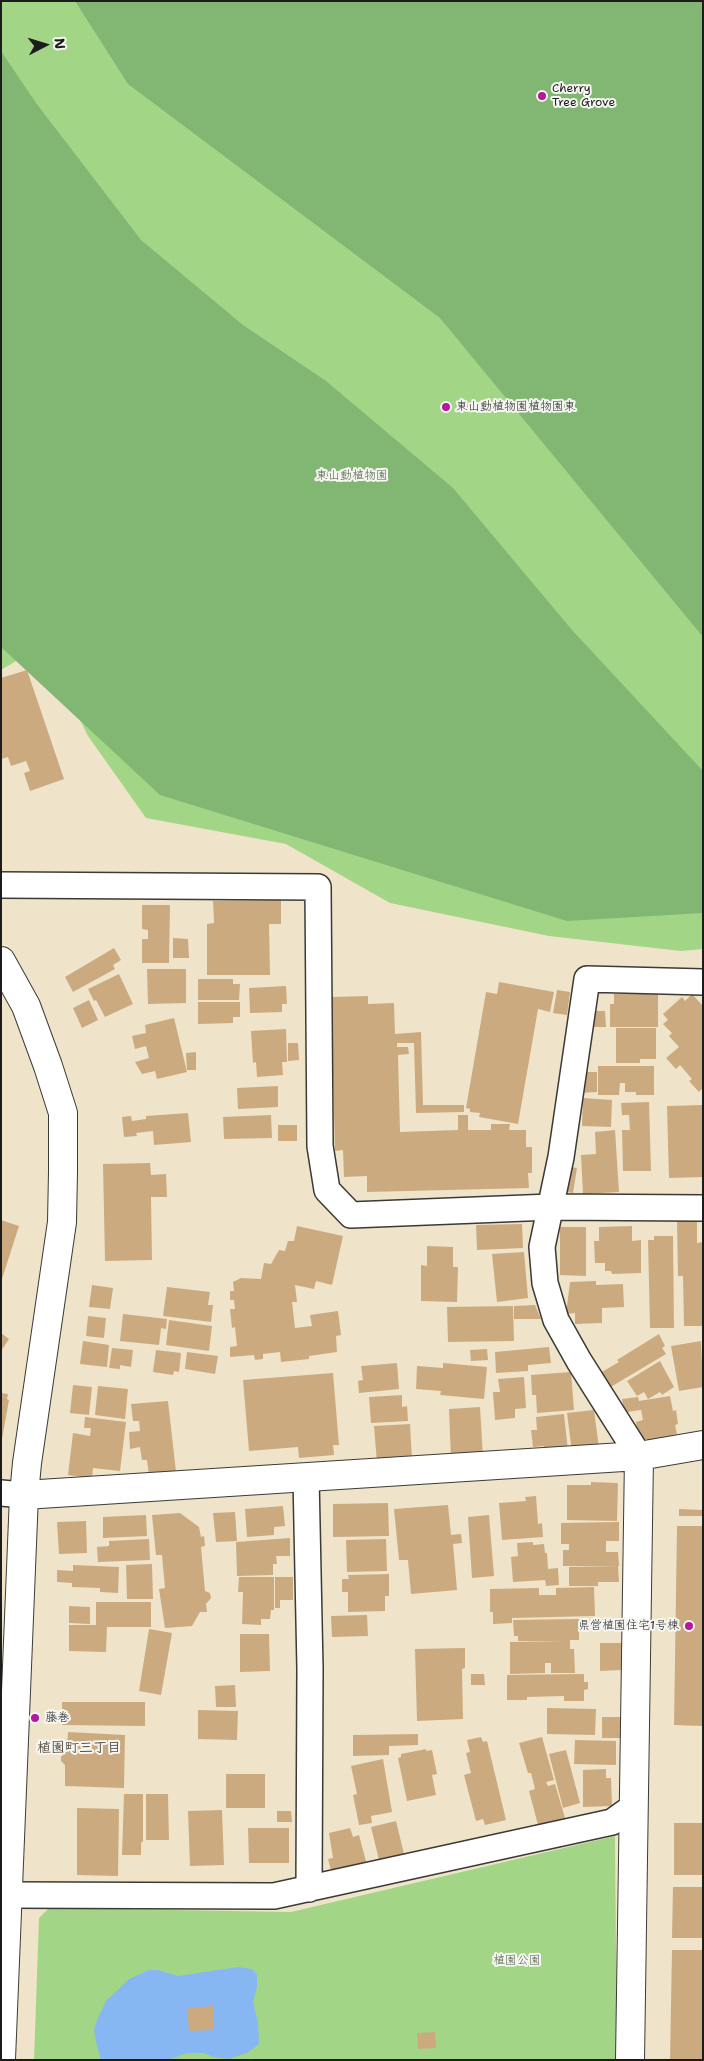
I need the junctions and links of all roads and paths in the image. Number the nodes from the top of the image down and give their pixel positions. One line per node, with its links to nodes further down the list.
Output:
1 (1, 885): 4 (street)
2 (1, 961): 9 (street)
3 (703, 982): 4 (street)
4 (550, 1207): 5 (street); 7 (street)
5 (703, 1208)
6 (703, 1445): 7 (street)
7 (639, 1456): 8 (street); 10 (street)
8 (306, 1477): 9 (street); 11 (street)
9 (13, 1494): 12 (street)
10 (632, 1807): 11 (street); 14 (street)
11 (308, 1889): 12 (street)
12 (9, 1895): 13 (street)
13 (1, 2059)
14 (630, 2060)

